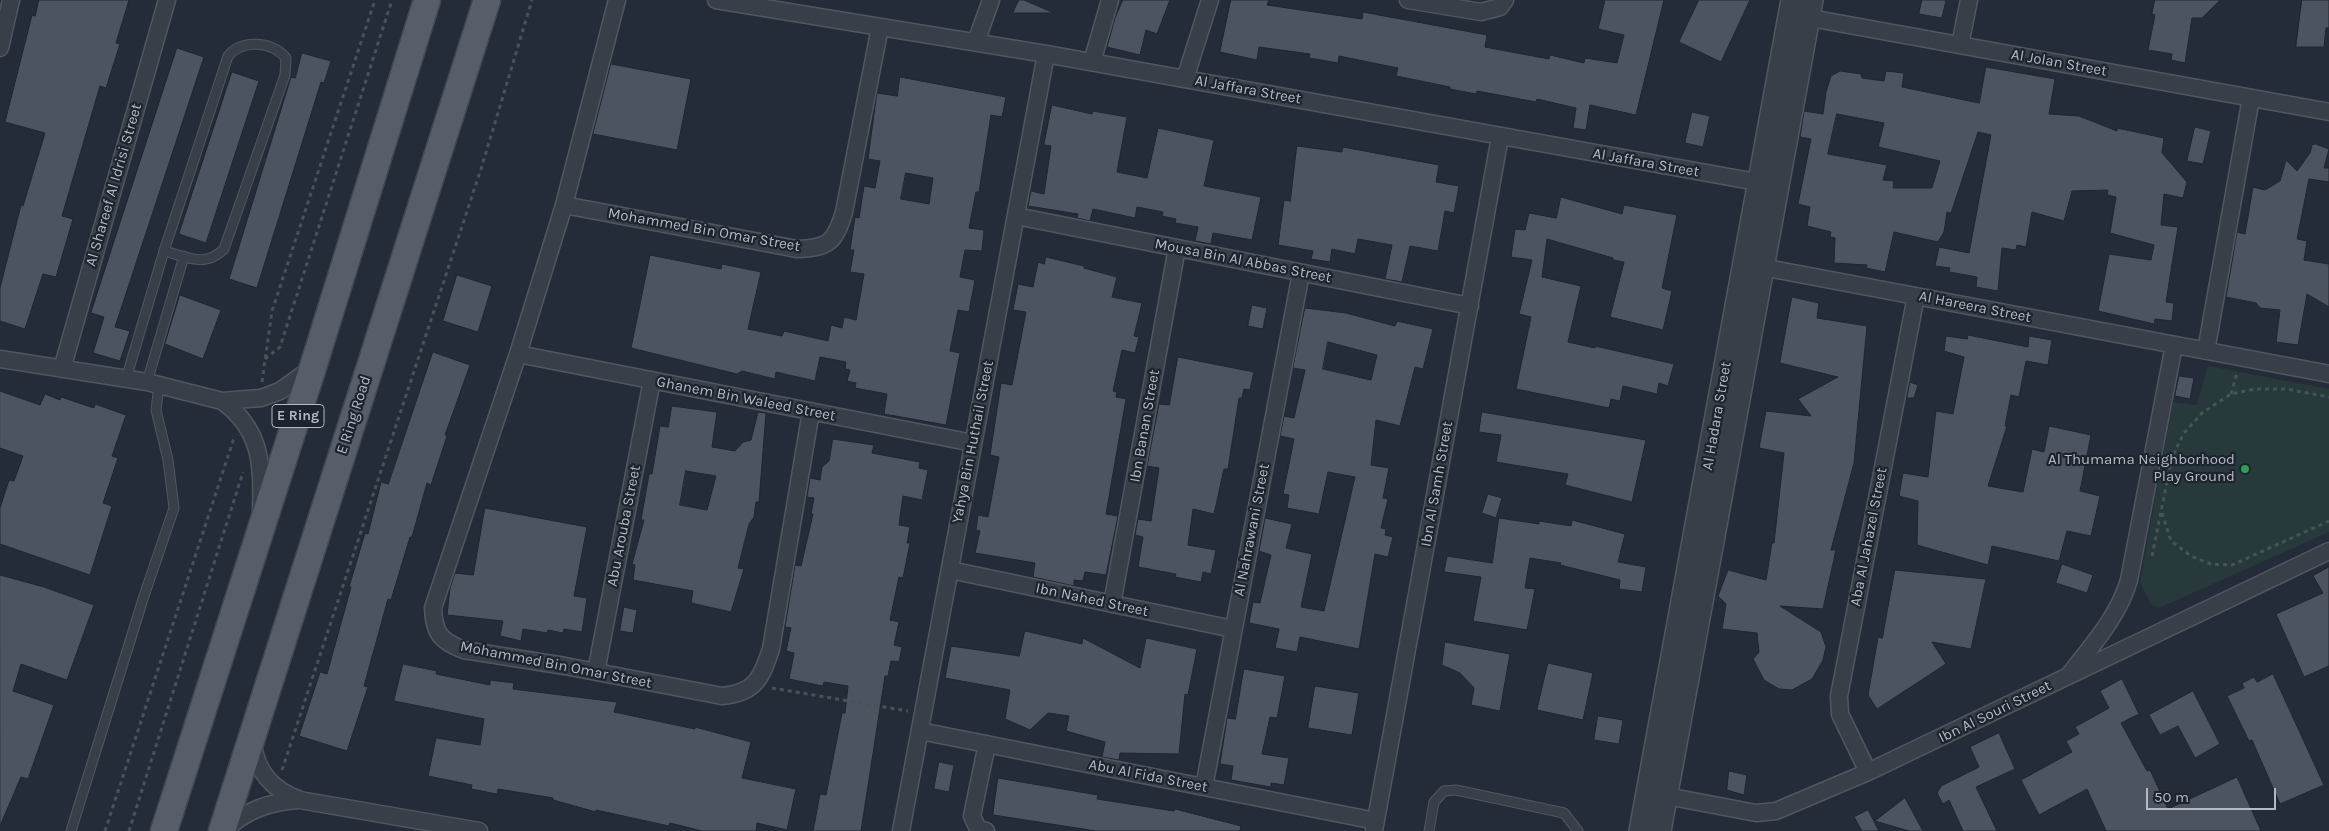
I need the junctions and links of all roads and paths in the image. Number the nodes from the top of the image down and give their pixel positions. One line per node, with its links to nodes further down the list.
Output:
1 (11, 0): 20 (street)
2 (167, 0): 44 (street, Al Shareef Al Idrisi Street)
3 (375, 0): 42 (path)
4 (392, 0): 42 (path)
5 (427, 0): 43 (main road, E Ring)
6 (532, 0): 74 (path)
7 (617, 0): 28 (street, Mohammed Bin Omar Street)
8 (716, 0): 17 (street, Al Jaffara Street)
9 (991, 0): 18 (street)
10 (1110, 0): 22 (street)
11 (1210, 0): 23 (street)
12 (1408, 0): 13 (street)
13 (1505, 0)
14 (1969, 0): 19 (street)
15 (488, 5): 69 (main road, E Ring Road)
16 (1801, 8): 19 (street, Al Jolan Street); 27 (street, Al Hadara Street)
17 (880, 27): 18 (street, Al Jaffara Street); 28 (street, Mohammed Bin Omar Street)
18 (976, 42): 21 (street, Al Jaffara Street)
19 (1960, 45): 24 (street, Al Jolan Street)
20 (0, 48)
21 (1046, 54): 22 (street, Al Jaffara Street); 29 (street, Yahya Bin Huthail Street)
22 (1092, 62): 23 (street, Al Jaffara Street)
23 (1185, 79): 26 (street, Al Jaffara Street)
24 (2251, 98): 25 (street, Al Jolan Street); 38 (street)
25 (2329, 112)
26 (1500, 137): 27 (street, Al Jaffara Street); 36 (street, Ibn Al Samh Street)
27 (1768, 184): 33 (street, Al Hadara Street)
28 (564, 204): 39 (street, Mohammed Bin Omar Street)
29 (1016, 216): 30 (street, Mousa Bin Al Abbas Street); 55 (street, Yahya Bin Huthail Street)
30 (1177, 248): 34 (street, Mousa Bin Al Abbas Street); 63 (street, Ibn Banan Street)
31 (164, 251): 32 (lane); 32 (lane); 46 (lane)
32 (184, 256): 48 (lane)
33 (1754, 266): 35 (street, Al Hareera Street); 75 (street, Al Hadara Street)
34 (1301, 273): 36 (street, Mousa Bin Al Abbas Street); 64 (street, Al Nahrawani Street)
35 (1916, 296): 37 (street, Al Hareera Street); 72 (street, Aba Al Jahazel Street)
36 (1470, 306): 77 (street, Ibn Al Samh Street)
37 (2174, 345): 38 (street, Al Hareera Street); 66 (street)
38 (2206, 351): 40 (street, Al Hareera Street)
39 (518, 354): 47 (street, Ghanem Bin Waleed Street); 65 (street, Mohammed Bin Omar Street)
40 (2241, 357): 45 (street, Al Hareera Street); 49 (path)
41 (0, 359): 44 (street)
42 (264, 360): 50 (path)
43 (313, 367): 50 (street); 59 (main road, E Ring)
44 (62, 369): 46 (street)
45 (2329, 374)
46 (126, 379): 48 (street)
47 (652, 380): 53 (street, Ghanem Bin Waleed Street); 65 (street, Abu Arouba Street)
48 (153, 384): 52 (street); 78 (lane)
49 (2231, 394): 51 (path); 57 (path)
50 (261, 398): 52 (street)
51 (2329, 398)
52 (222, 401): 59 (street)
53 (811, 411): 55 (street, Ghanem Bin Waleed Street); 67 (street)
54 (239, 443): 79 (path)
55 (973, 443): 62 (street, Yahya Bin Huthail Street)
56 (245, 464): 80 (path)
57 (2162, 512): 58 (path); 61 (path)
58 (2329, 521)
59 (260, 534): 81 (main road, E Ring)
60 (2329, 551): 66 (street, Ibn Al Souri Street)
61 (2151, 563)
62 (950, 570): 63 (street, Ibn Nahed Street); 68 (street, Yahya Bin Huthail Street)
63 (1112, 604): 64 (street, Ibn Nahed Street)
64 (1234, 629): 73 (street, Al Nahrawani Street)
65 (596, 672): 67 (street, Mohammed Bin Omar Street)
66 (2067, 678): 72 (street, Ibn Al Souri Street)
67 (754, 685): 68 (path)
68 (923, 713): 70 (street, Yahya Bin Huthail Street)
69 (254, 730): 74 (street); 82 (main road, E Ring Road)
70 (920, 731): 71 (street, Abu Al Fida Street); 84 (street, Yahya Bin Huthail Street)
71 (987, 744): 73 (street, Abu Al Fida Street); 85 (street)
72 (1868, 772): 75 (street, Ibn Al Souri Street)
73 (1204, 787): 77 (street, Abu Al Fida Street)
74 (276, 788): 76 (street)
75 (1657, 794): 88 (street, Al Hadara Street); 89 (street, Al Hadara Street)
76 (300, 800): 82 (street); 83 (street)
77 (1375, 826)
78 (71, 831)
79 (106, 831)
80 (128, 831)
81 (164, 831)
82 (224, 831)
83 (474, 831)
84 (901, 831)
85 (986, 831)
86 (1429, 831): 87 (lane)
87 (1578, 831)
88 (1640, 831)
89 (1660, 831)

